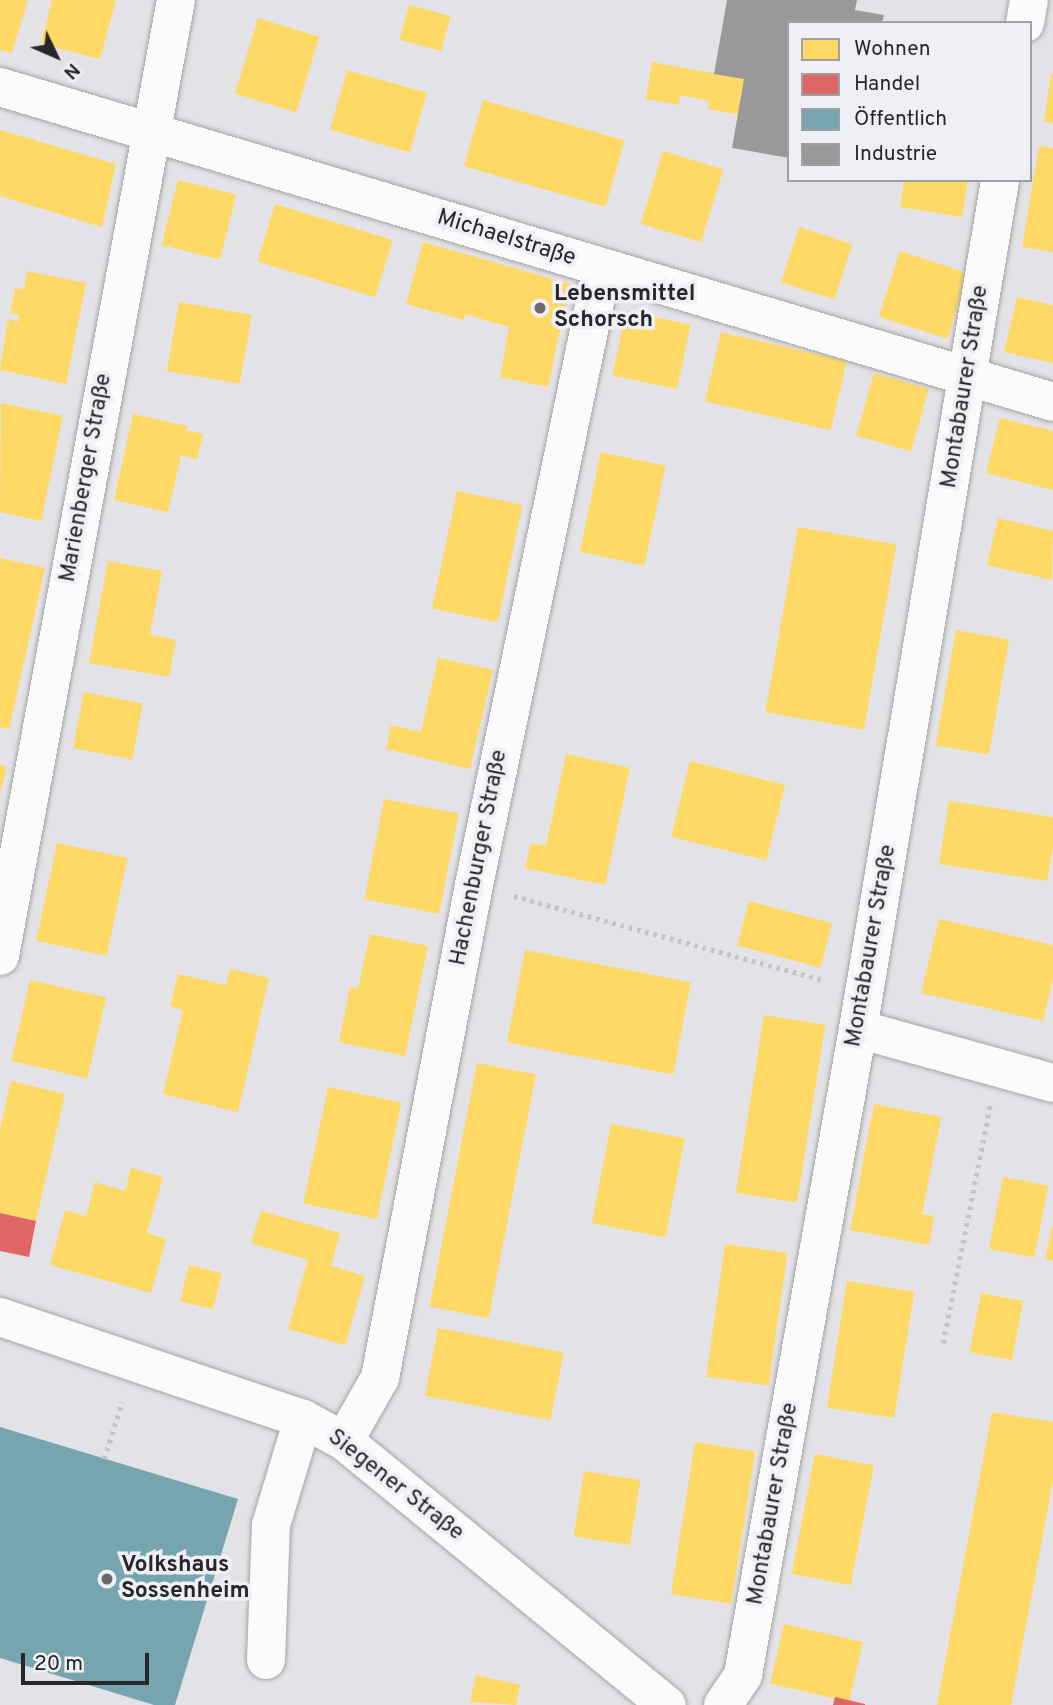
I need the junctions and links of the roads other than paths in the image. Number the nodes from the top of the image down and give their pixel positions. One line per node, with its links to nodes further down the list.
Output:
1 (176, 0): 5 (street, Marienberger Straße)
2 (1029, 0): 3 (street)
3 (1025, 21)
4 (0, 87): 5 (street, Michaelstraße)
5 (150, 133): 7 (street, Michaelstraße); 10 (street, Marienberger Straße)
6 (1000, 182): 8 (street, Montabaurer Straße)
7 (602, 268): 8 (street, Michaelstraße); 15 (street, Hachenburger Straße)
8 (968, 377): 9 (street, Michaelstraße); 11 (street, Montabaurer Straße)
9 (1053, 402)
10 (0, 956)
11 (858, 1030): 12 (street); 18 (street, Montabaurer Straße)
12 (1053, 1083)
13 (0, 1317): 14 (street, Siegener Straße)
14 (303, 1419): 15 (street, Siegener Straße); 16 (street)
15 (344, 1441): 17 (street, Siegener Straße)
16 (266, 1660)
17 (667, 1705)
18 (723, 1705)

